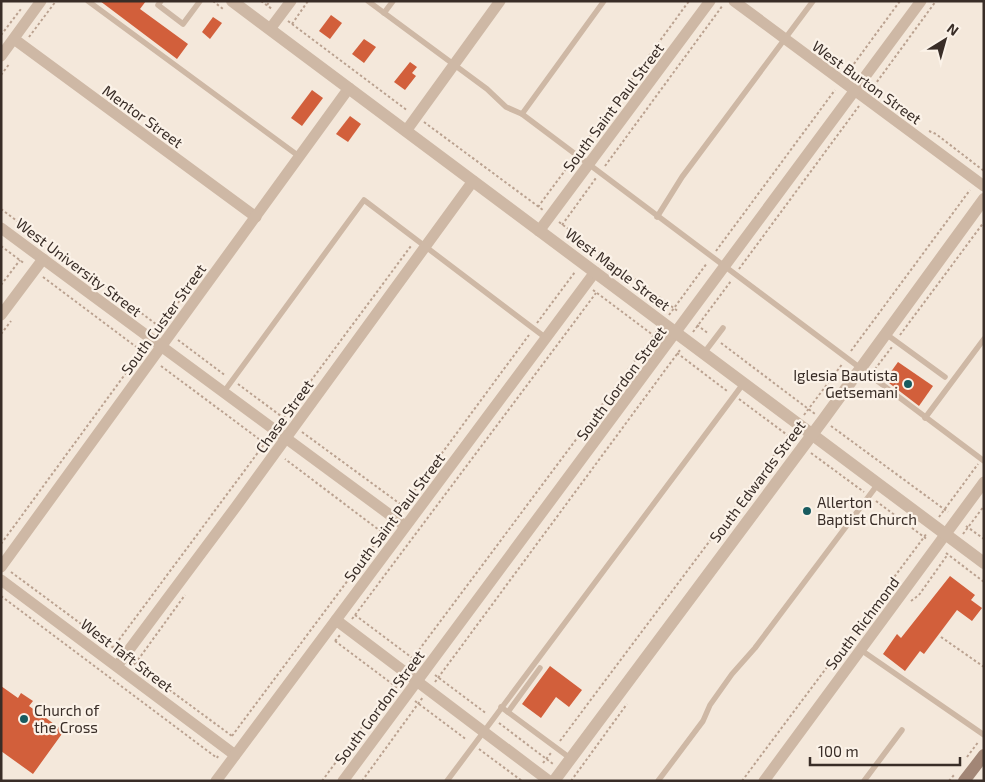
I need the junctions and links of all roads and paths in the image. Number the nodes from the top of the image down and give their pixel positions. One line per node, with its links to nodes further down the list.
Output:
1 (41, 1): 30 (street)
2 (88, 1): 42 (lane)
3 (160, 1): 4 (lane)
4 (200, 1)
5 (213, 1): 23 (path)
6 (261, 1): 22 (path)
7 (270, 1): 22 (path)
8 (291, 1): 26 (street)
9 (308, 1): 27 (path)
10 (368, 1): 25 (lane)
11 (393, 1): 25 (lane)
12 (500, 1): 33 (street)
13 (604, 1): 38 (lane)
14 (689, 1): 41 (path)
15 (710, 1): 43 (street, South Saint Paul Street)
16 (726, 1): 44 (path)
17 (734, 1): 31 (street, West Burton Street)
18 (812, 1): 31 (lane)
19 (900, 1): 34 (path)
20 (921, 1): 36 (street, South Gordon Street)
21 (936, 1): 37 (path)
22 (267, 5): 26 (path)
23 (230, 7): 28 (street, West Maple Street)
24 (22, 8): 29 (path)
25 (384, 13): 33 (lane)
26 (280, 15): 27 (path); 28 (street)
27 (291, 24): 39 (path)
28 (270, 29): 35 (street, West Maple Street)
29 (1, 35)
30 (14, 39): 32 (street); 51 (street, Mentor Street)
31 (784, 39): 34 (street, West Burton Street); 52 (lane)
32 (1, 56)
33 (454, 65): 38 (lane); 39 (street)
34 (841, 81): 36 (street, West Burton Street); 58 (path)
35 (349, 88): 40 (street, West Maple Street); 42 (street, South Custer Street)
36 (855, 91): 37 (street, West Burton Street); 62 (street, South Gordon Street)
37 (865, 99): 45 (street, West Burton Street); 65 (path)
38 (522, 114): 41 (lane)
39 (416, 116): 40 (street); 48 (path)
40 (406, 131): 46 (street, West Maple Street)
41 (576, 155): 43 (lane); 48 (path)
42 (300, 157): 51 (street, South Custer Street)
43 (589, 165): 44 (lane); 50 (street, South Saint Paul Street)
44 (600, 173): 52 (lane); 53 (path)
45 (981, 180): 90 (path)
46 (473, 181): 55 (street, West Maple Street); 56 (street, Chase Street)
47 (984, 199): 78 (street, South Edwards Street)
48 (538, 207): 50 (path)
49 (1, 209): 74 (path)
50 (550, 216): 53 (path); 55 (street, South Saint Paul Street)
51 (256, 217): 77 (street, South Custer Street)
52 (657, 217): 58 (lane)
53 (562, 225): 69 (path)
54 (1, 228): 59 (street, West University Street)
55 (539, 231): 64 (street, West Maple Street)
56 (420, 243): 75 (lane); 94 (lane); 99 (path); 103 (street, Chase Street)
57 (1, 246): 60 (path)
58 (711, 258): 62 (lane); 69 (path)
59 (43, 259): 63 (street); 83 (street, West University Street)
60 (20, 260): 63 (path); 67 (path)
61 (206, 265): 74 (path)
62 (724, 268): 65 (lane); 71 (street, South Gordon Street)
63 (34, 270): 70 (street); 87 (path)
64 (595, 272): 66 (street, South Saint Paul Street); 72 (street, West Maple Street)
65 (734, 276): 73 (path); 90 (lane)
66 (586, 284): 68 (path); 75 (path); 81 (street, South Saint Paul Street)
67 (1, 285)
68 (596, 293): 79 (path); 131 (path)
69 (674, 308): 71 (path); 72 (path)
70 (1, 315)
71 (687, 318): 73 (path); 80 (street, South Gordon Street)
72 (663, 323): 79 (path); 80 (street, West Maple Street)
73 (698, 326): 80 (path); 82 (path)
74 (160, 327): 77 (path); 83 (path)
75 (534, 328): 81 (lane); 115 (path)
76 (723, 328): 82 (lane)
77 (171, 334): 86 (street, South Custer Street); 94 (path)
78 (886, 334): 92 (street, South Edwards Street); 93 (lane)
79 (654, 336): 85 (path); 140 (path)
80 (682, 336): 85 (street, South Gordon Street); 88 (path); 89 (street, West Maple Street)
81 (546, 338): 120 (street, South Saint Paul Street)
82 (715, 339): 89 (lane); 98 (path)
83 (151, 340): 86 (street, West University Street); 87 (path)
84 (984, 340): 100 (lane)
85 (667, 346): 88 (path); 144 (street, South Gordon Street)
86 (161, 347): 91 (street, South Custer Street); 96 (street, West University Street)
87 (142, 352): 91 (path); 124 (path)
88 (678, 353): 97 (path); 146 (path)
89 (704, 353): 95 (street, West Maple Street)
90 (846, 358): 92 (lane); 98 (path)
91 (152, 359): 108 (path); 127 (street, South Custer Street)
92 (860, 369): 100 (lane); 101 (street, South Edwards Street)
93 (945, 377)
94 (232, 380): 96 (lane); 99 (path)
95 (744, 383): 97 (lane); 102 (street, West Maple Street)
96 (222, 393): 104 (street, West University Street)
97 (734, 395): 106 (path); 153 (lane)
98 (809, 409): 101 (path); 102 (path)
99 (284, 418): 103 (path); 104 (path)
100 (925, 418): 111 (lane)
101 (823, 420): 105 (street, South Edwards Street); 116 (path)
102 (798, 423): 105 (street, West Maple Street); 106 (path)
103 (295, 426): 107 (street, Chase Street); 115 (path)
104 (275, 430): 107 (street, West University Street); 108 (path)
105 (812, 434): 109 (street, South Edwards Street); 113 (street, West Maple Street)
106 (788, 436): 109 (path); 161 (path)
107 (286, 438): 110 (street, Chase Street); 117 (street, West University Street)
108 (265, 444): 110 (path); 138 (path)
109 (803, 447): 114 (path); 164 (street, South Edwards Street)
110 (276, 452): 141 (street, Chase Street); 159 (path)
111 (983, 461): 116 (path)
112 (984, 482): 118 (street, South Richmond)
113 (878, 484): 114 (lane); 119 (street, West Maple Street)
114 (869, 496): 122 (path); 179 (lane)
115 (403, 506): 117 (path)
116 (944, 510): 118 (path); 119 (path)
117 (395, 518): 120 (street, West University Street)
118 (957, 519): 121 (street, South Richmond); 123 (path)
119 (934, 525): 121 (street, West Maple Street); 122 (path)
120 (406, 526): 132 (street, South Saint Paul Street)
121 (946, 534): 125 (street, South Richmond); 126 (street, West Maple Street)
122 (924, 537): 125 (path); 180 (path)
123 (984, 539)
124 (1, 544)
125 (937, 547): 129 (path); 139 (street, South Richmond)
126 (984, 563)
127 (1, 567)
128 (1, 580): 141 (street, West Taft Street)
129 (984, 582)
130 (1, 596): 133 (path)
131 (355, 615): 134 (path); 140 (path)
132 (336, 620): 134 (street); 162 (street, South Saint Paul Street)
133 (37, 623)
134 (346, 628): 137 (path); 145 (street)
135 (941, 636): 142 (path)
136 (331, 638): 137 (path)
137 (335, 641): 148 (path)
138 (113, 648)
139 (861, 650): 158 (lane); 181 (street, South Richmond)
140 (413, 659): 144 (path); 145 (path)
141 (117, 666): 162 (street, West Taft Street)
142 (984, 667)
143 (540, 668): 154 (lane)
144 (426, 669): 146 (path); 147 (street, South Gordon Street)
145 (403, 672): 147 (street); 148 (path)
146 (438, 678): 149 (path); 155 (path)
147 (416, 682): 149 (street); 150 (street, South Gordon Street)
148 (394, 685): 150 (path); 171 (path)
149 (428, 691): 152 (path); 157 (street)
150 (407, 695): 152 (path); 172 (street, South Gordon Street)
151 (632, 697): 168 (path)
152 (419, 704): 160 (path); 173 (path)
153 (501, 708): 154 (lane); 155 (lane)
154 (508, 712): 161 (lane)
155 (493, 719): 157 (lane); 165 (path)
156 (902, 730): 182 (lane)
157 (483, 732): 160 (lane); 167 (street)
158 (984, 735)
159 (232, 736)
160 (474, 744): 174 (lane); 175 (path)
161 (555, 747): 164 (lane); 165 (path)
162 (235, 755): 170 (street, South Saint Paul Street)
163 (984, 755): 169 (main road)
164 (570, 758): 166 (street, South Edwards Street)
165 (547, 759): 166 (path); 167 (path)
166 (561, 770): 168 (path); 177 (street, South Edwards Street)
167 (537, 772): 176 (street)
168 (572, 780): 178 (path)
169 (967, 780)
170 (216, 781)
171 (322, 781)
172 (343, 781)
173 (362, 781)
174 (447, 781)
175 (522, 781)
176 (549, 781)
177 (554, 781)
178 (576, 781)
179 (658, 781)
180 (742, 781)
181 (764, 781)
182 (864, 781)

